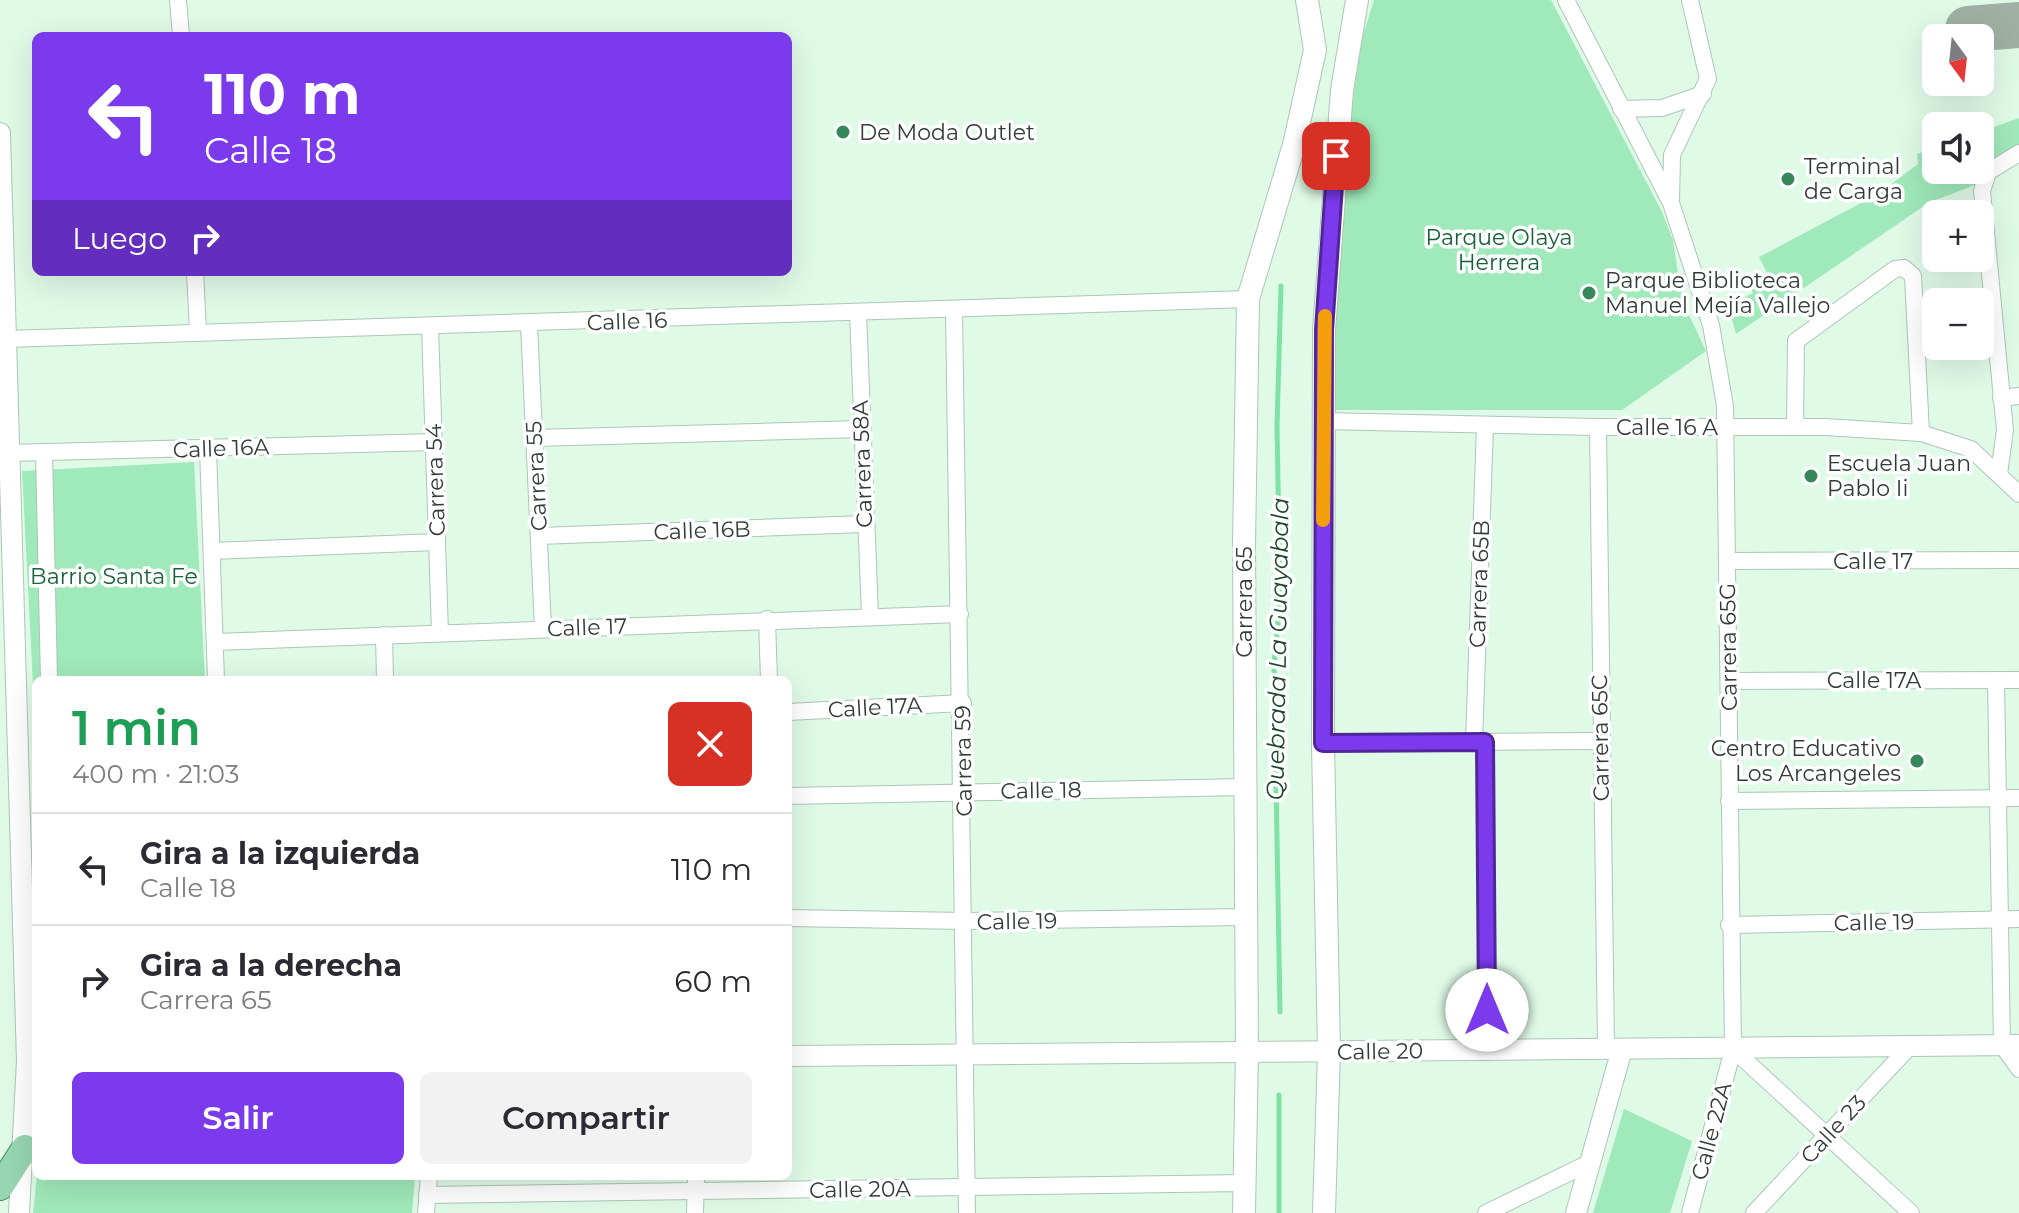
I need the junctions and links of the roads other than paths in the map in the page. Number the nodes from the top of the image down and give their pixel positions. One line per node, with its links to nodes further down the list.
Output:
1 (178, 0): 6 (street)
2 (1307, 0): 13 (main road, Carrera 65)
3 (1357, 0): 22 (main road)
4 (1566, 0): 8 (street, Carrera 65G)
5 (1690, 0): 7 (street, Carrera 65G)
6 (181, 32)
7 (1703, 94): 8 (street); 11 (street, Carrera 65G)
8 (1621, 109): 11 (street, Carrera 65G)
9 (0, 133): 19 (street)
10 (2019, 153): 21 (street)
11 (1671, 203): 25 (street, Carrera 65G)
12 (195, 276): 18 (street)
13 (1248, 299): 14 (street, Calle 16); 61 (main road, Carrera 65)
14 (954, 309): 15 (street, Calle 16); 42 (street, Carrera 59)
15 (858, 313): 16 (street, Calle 16); 27 (street, Carrera 58A)
16 (529, 324): 17 (street, Calle 16); 29 (street, Carrera 55)
17 (430, 327): 18 (street, Calle 16); 30 (street, Carrera 54)
18 (198, 331): 19 (street, Calle 16)
19 (6, 339): 33 (street)
20 (2019, 396): 21 (street)
21 (2001, 398): 34 (street)
22 (1323, 421): 23 (street, Calle 16 A); 60 (main road)
23 (1485, 426): 24 (street, Calle 16 A); 59 (street, Carrera 65B)
24 (1598, 427): 25 (street, Calle 16 A); 58 (street, Carrera 65C)
25 (1725, 427): 26 (street, Calle 16 A); 41 (street, Carrera 65G)
26 (1795, 427): 28 (street, Calle 16 A); 28 (street)
27 (860, 429): 29 (street); 36 (street, Carrera 58A)
28 (1921, 433): 34 (street, Calle 16 A)
29 (534, 438): 37 (street, Carrera 55)
30 (434, 442): 31 (street, Calle 16A); 38 (street, Carrera 54)
31 (208, 449): 32 (street, Calle 16A); 39 (street)
32 (44, 452): 33 (street, Calle 16A); 49 (street)
33 (9, 453): 73 (street)
34 (1999, 474): 35 (street, Calle 16 A)
35 (2019, 494)
36 (864, 524): 37 (street, Calle 16B); 43 (street, Carrera 58A)
37 (539, 536): 45 (street, Carrera 55)
38 (437, 542): 39 (street); 46 (street, Carrera 54)
39 (212, 551): 48 (street)
40 (2019, 560): 41 (street, Calle 17)
41 (1727, 561): 55 (street, Carrera 65G)
42 (960, 614): 43 (street, Calle 17); 56 (street, Carrera 59)
43 (870, 615): 44 (street, Calle 17)
44 (767, 619): 45 (street, Calle 17); 52 (street)
45 (543, 629): 46 (street, Calle 17)
46 (440, 633): 47 (street, Calle 17)
47 (384, 635): 48 (street, Calle 17); 51 (street)
48 (215, 642): 50 (street)
49 (49, 676)
50 (216, 676)
51 (385, 676)
52 (769, 676)
53 (1996, 680): 54 (street, Calle 17A); 55 (street, Calle 17A); 65 (street)
54 (2019, 680)
55 (1729, 681): 66 (street, Carrera 65G)
56 (963, 703): 57 (street, Calle 17A); 62 (street, Carrera 59)
57 (792, 712)
58 (1600, 741): 59 (street); 76 (street, Carrera 65C)
59 (1479, 742): 60 (street); 79 (street, Carrera 65B)
60 (1323, 743): 80 (main road)
61 (1246, 787): 62 (street, Calle 18); 67 (main road, Carrera 65)
62 (964, 791): 63 (street, Calle 18); 71 (street, Carrera 59)
63 (792, 796)
64 (2019, 798): 65 (street)
65 (1998, 799): 66 (street); 69 (street)
66 (1729, 801): 72 (street, Carrera 65G)
67 (1246, 917): 71 (street, Calle 19); 78 (main road, Carrera 65)
68 (792, 918): 71 (street, Calle 19)
69 (2001, 919): 70 (street, Calle 19); 72 (street, Calle 19); 75 (street)
70 (2019, 919)
71 (965, 921): 81 (street, Carrera 59)
72 (1729, 925): 77 (street, Carrera 65G)
73 (30, 945): 83 (street)
74 (1912, 1044): 75 (street, Calle 20); 77 (street, Calle 20); 85 (street, Calle 23)
75 (2010, 1045): 84 (street)
76 (1614, 1049): 77 (street, Calle 20); 79 (street, Calle 20); 87 (street)
77 (1733, 1049): 85 (street); 102 (street, Calle 22A)
78 (1247, 1050): 80 (street, Calle 20); 81 (street, Calle 20); 90 (main road, Carrera 65)
79 (1488, 1050): 80 (street, Calle 20)
80 (1329, 1052): 99 (main road)
81 (963, 1055): 82 (street, Calle 20); 92 (street, Carrera 59)
82 (792, 1056)
83 (32, 1061): 86 (street)
84 (2019, 1069)
85 (1827, 1136): 103 (street, Calle 23); 104 (street)
86 (25, 1148): 91 (main road); 94 (street)
87 (1589, 1163): 100 (street); 101 (street)
88 (429, 1180): 93 (street)
89 (696, 1183): 92 (street, Calle 20A); 93 (street, Calle 20A); 96 (street)
90 (1245, 1183): 92 (street, Calle 20A); 98 (main road, Carrera 65)
91 (0, 1187)
92 (967, 1187): 97 (street, Carrera 59)
93 (427, 1195): 95 (street)
94 (19, 1213)
95 (426, 1213)
96 (695, 1213)
97 (967, 1213)
98 (1244, 1213)
99 (1324, 1213)
100 (1486, 1213)
101 (1576, 1213)
102 (1690, 1213)
103 (1754, 1213)
104 (1911, 1213)

